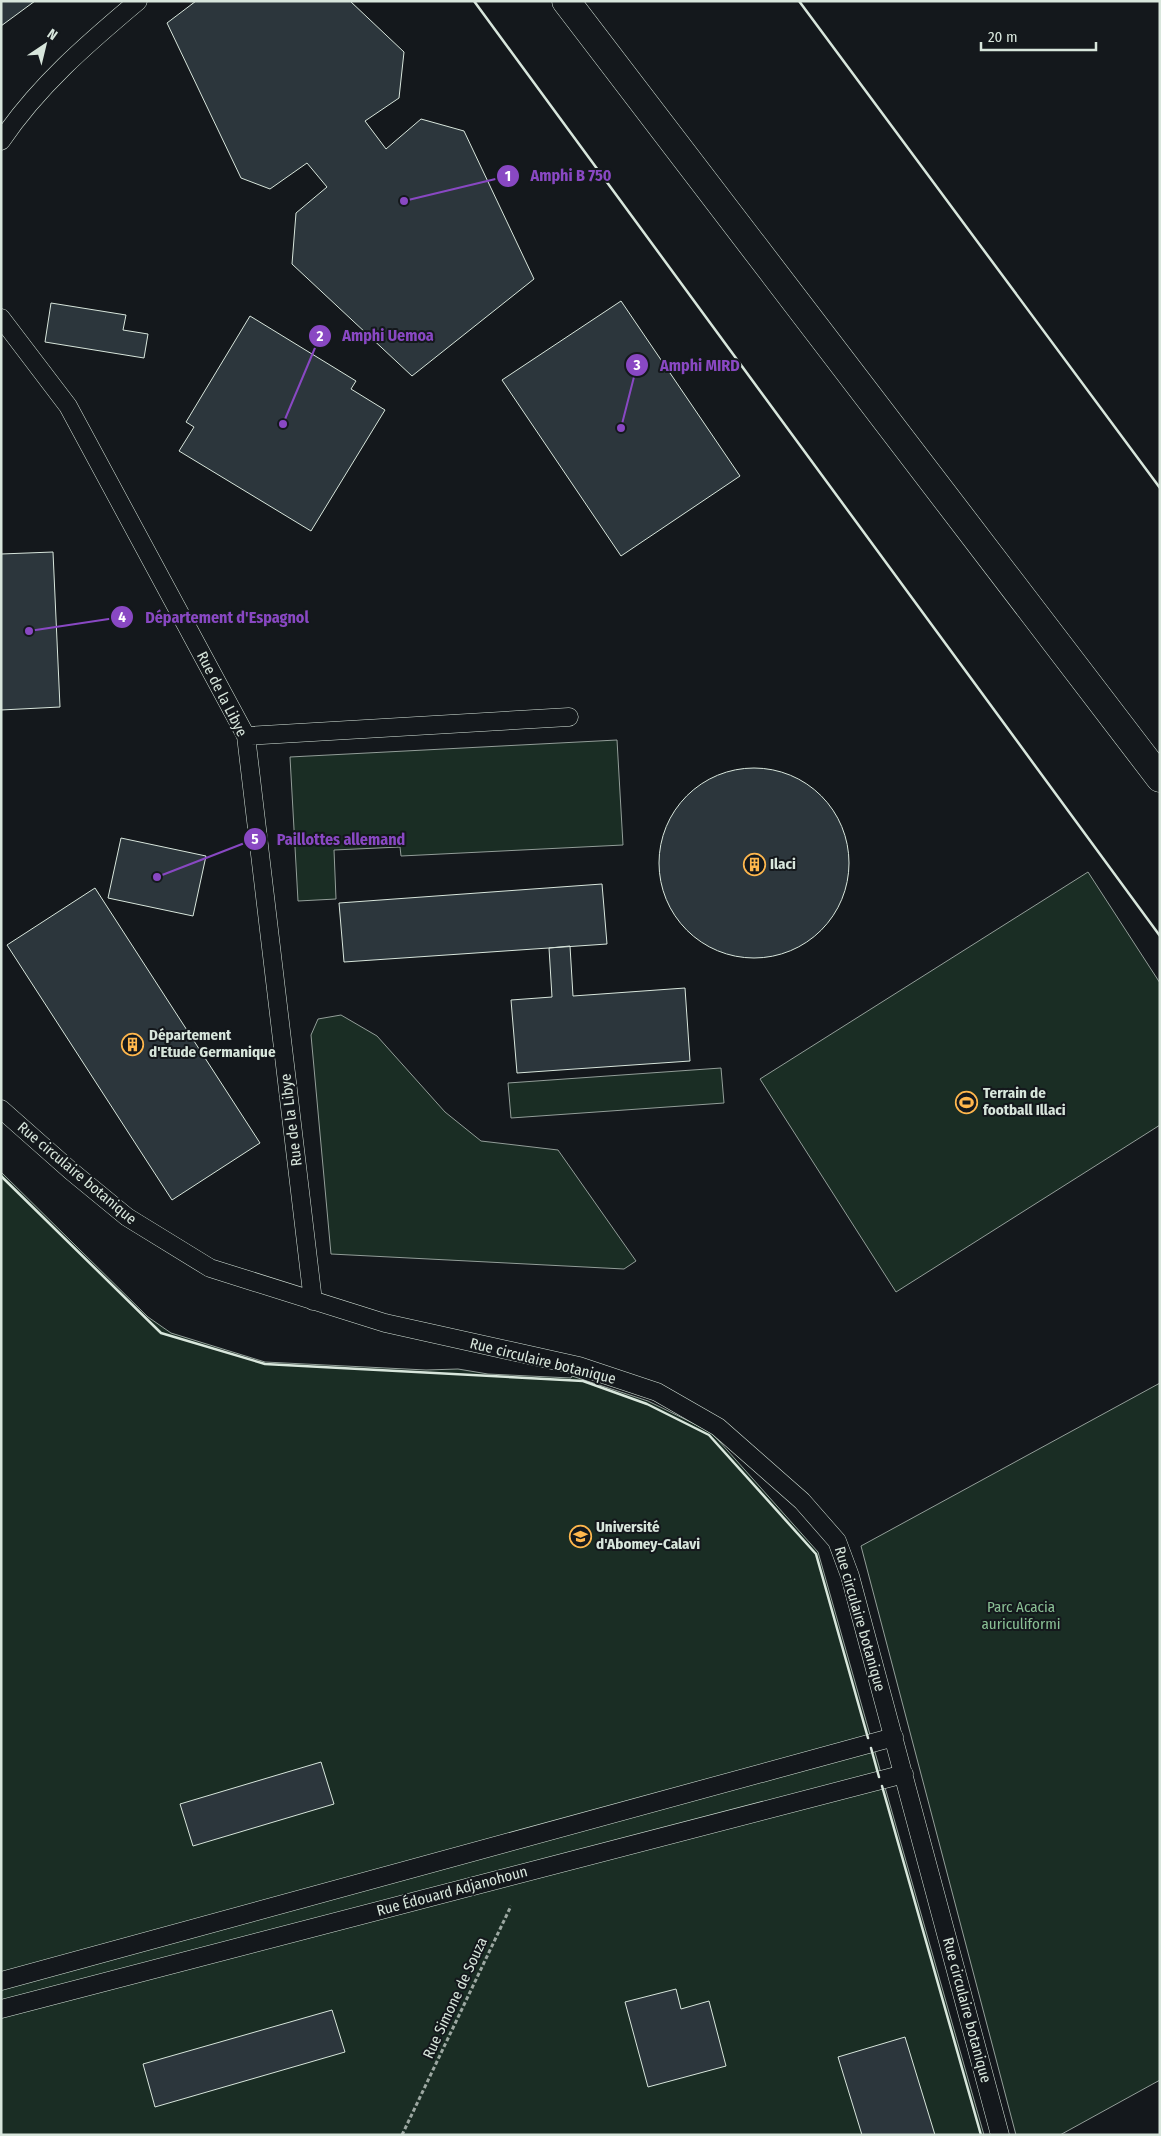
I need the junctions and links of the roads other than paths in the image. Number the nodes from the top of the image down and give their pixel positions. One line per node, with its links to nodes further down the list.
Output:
1 (138, 1): 3 (lane)
2 (566, 1): 7 (street)
3 (1, 141)
4 (1, 318): 6 (lane, Rue de la Libye)
5 (569, 717): 6 (lane)
6 (246, 736): 9 (lane, Rue de la Libye)
7 (1160, 778)
8 (1, 1108): 9 (lane, Rue circulaire botanique)
9 (313, 1301): 10 (lane, Rue circulaire botanique)
10 (894, 1737): 11 (lane, Rue circulaire botanique); 12 (lane)
11 (904, 1774): 13 (lane, Rue Édouard Adjanohoun); 14 (lane, Rue circulaire botanique)
12 (1, 1981)
13 (1, 2008)
14 (1000, 2135)

